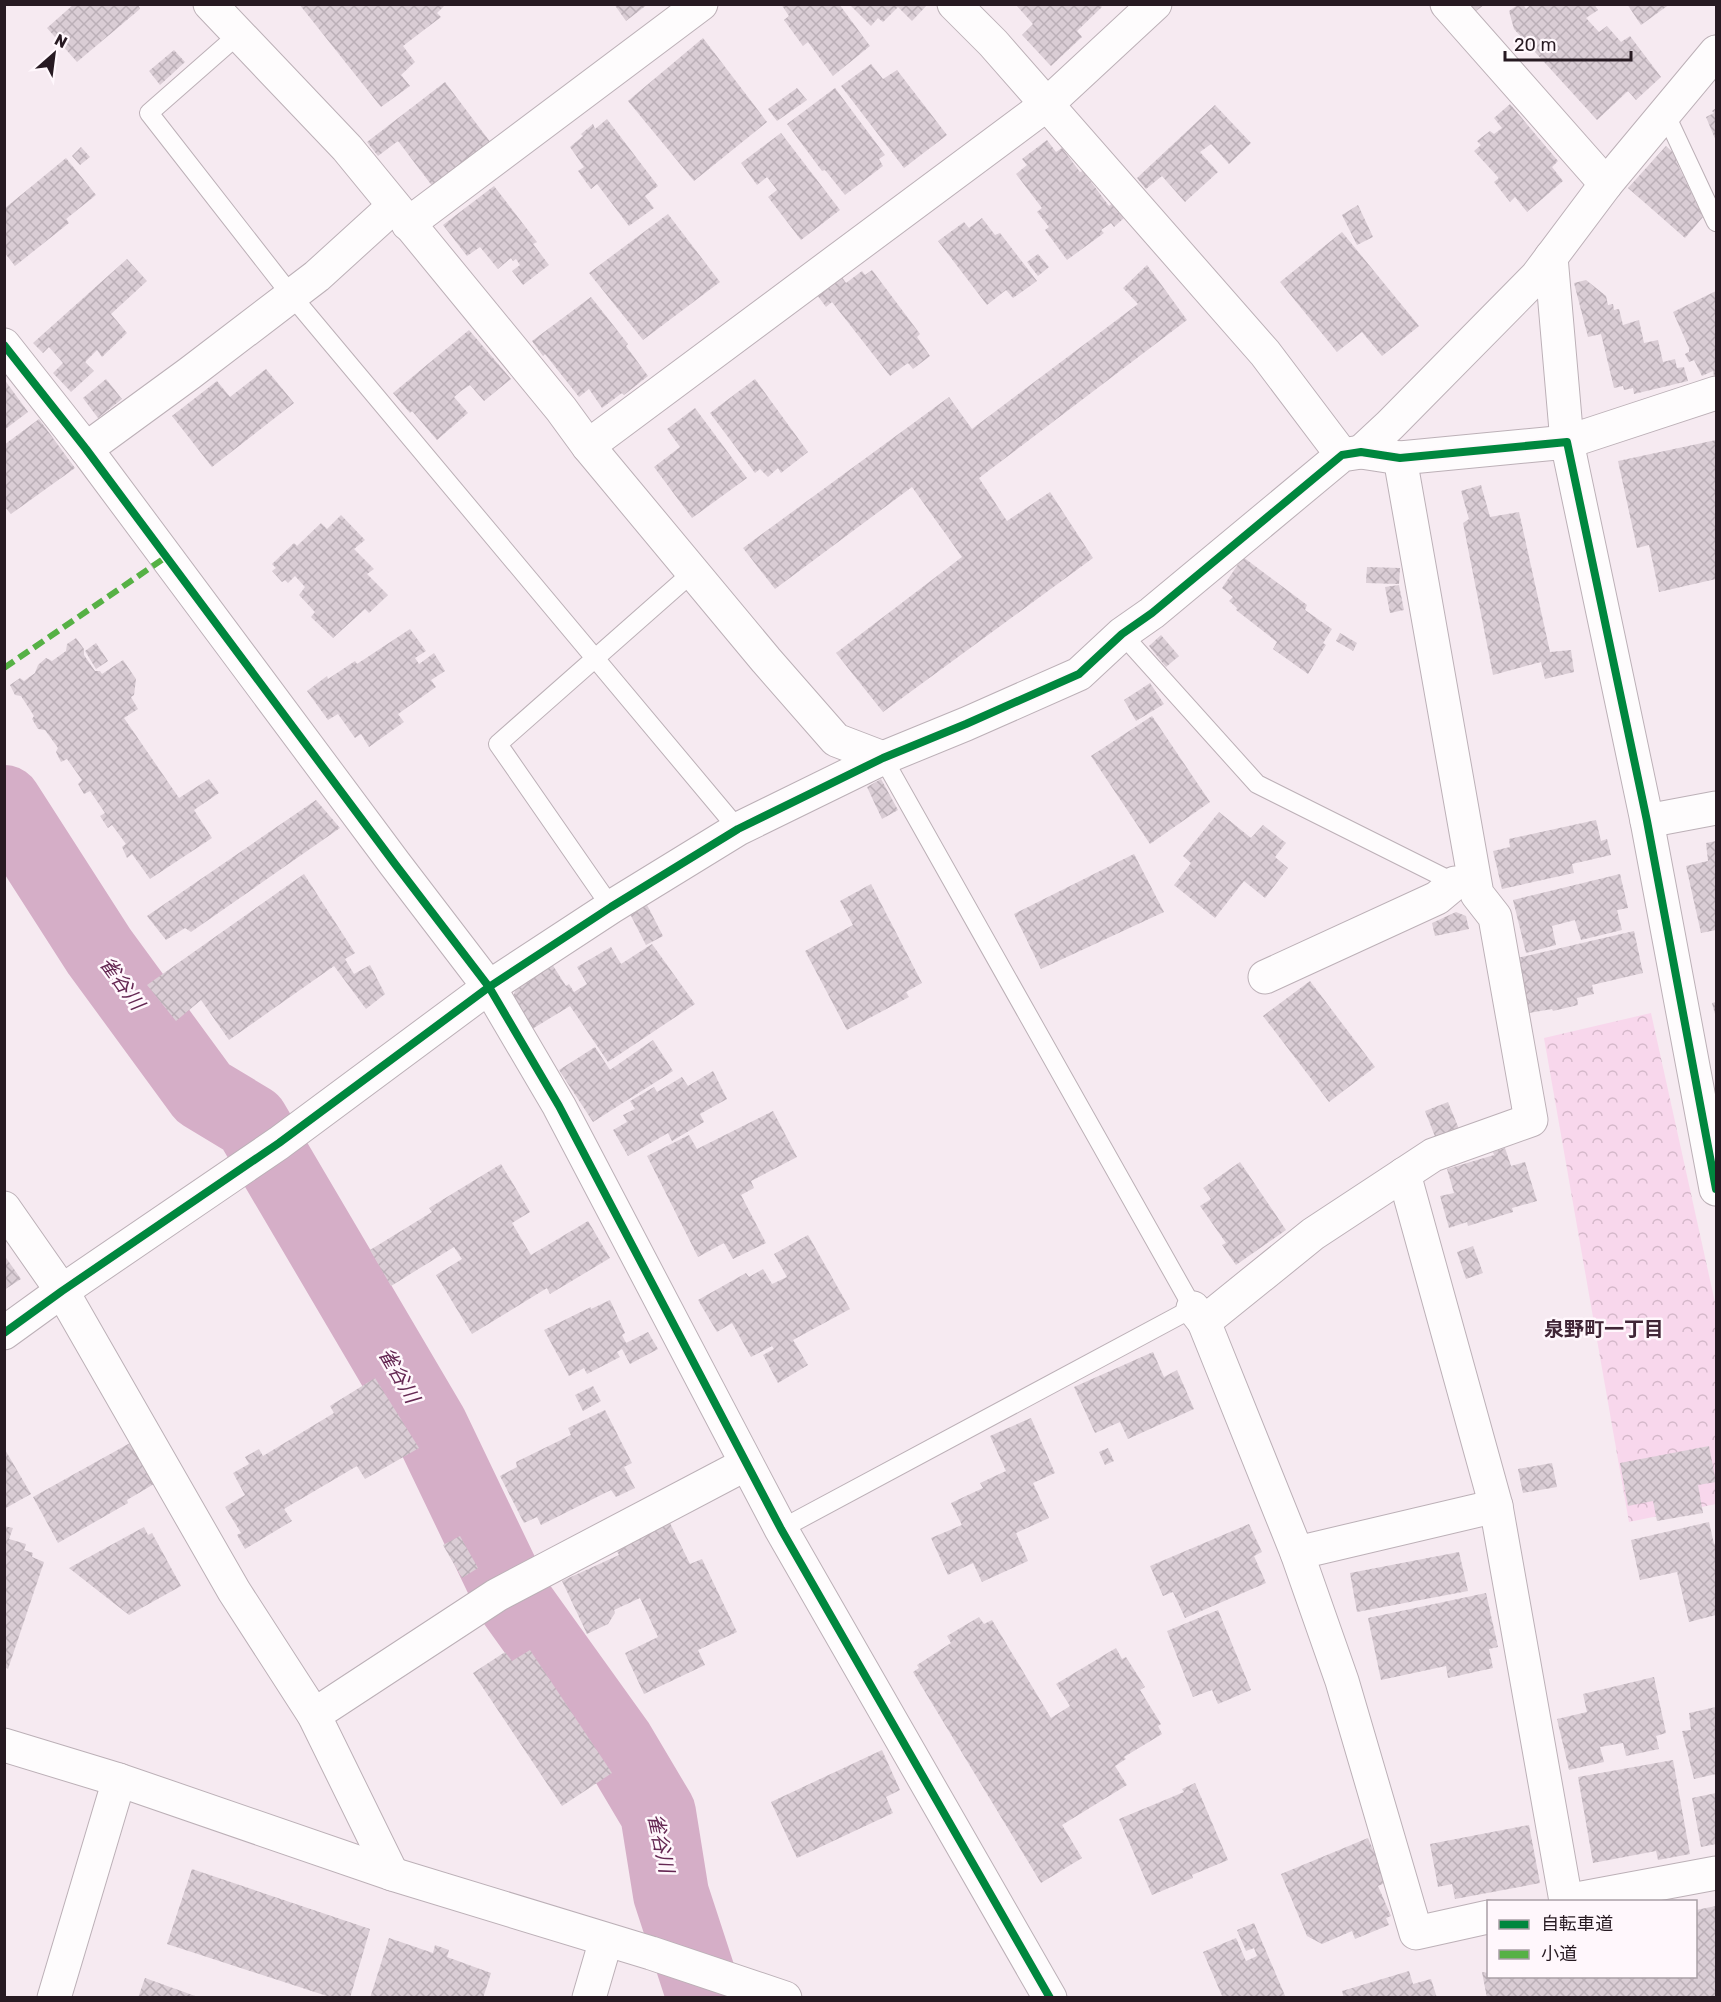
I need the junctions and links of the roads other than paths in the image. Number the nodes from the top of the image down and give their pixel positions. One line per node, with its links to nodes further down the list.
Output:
1 (210, 4): 6 (street)
2 (701, 4): 11 (street)
3 (954, 4): 8 (street)
4 (1155, 4): 8 (street)
5 (1447, 4): 10 (street)
6 (239, 34): 11 (street); 14 (lane)
7 (1716, 52): 9 (street)
8 (1046, 105): 18 (street); 20 (street)
9 (1665, 113): 10 (street); 12 (lane)
10 (1606, 184): 13 (street)
11 (401, 215): 14 (street); 18 (street)
12 (1716, 222)
13 (1551, 257): 17 (street); 20 (street)
14 (291, 295): 19 (street); 24 (lane)
15 (4, 345): 19 (street)
16 (1716, 393): 17 (street)
17 (1567, 442): 21 (street); 27 (street)
18 (588, 446): 22 (street)
19 (86, 449): 32 (street)
20 (1351, 454): 21 (street); 23 (street)
21 (1400, 458): 29 (street)
22 (693, 572): 24 (lane); 25 (street)
23 (1122, 634): 25 (street); 29 (lane)
24 (594, 658): 28 (lane); 30 (lane)
25 (883, 758): 28 (street); 38 (lane)
26 (1716, 808): 27 (street)
27 (1647, 821): 33 (street)
28 (738, 829): 30 (street)
29 (1466, 889): 31 (street); 34 (street)
30 (611, 908): 32 (street)
31 (1266, 977)
32 (489, 987): 37 (street); 40 (street)
33 (1709, 1105): 35 (street)
34 (1404, 1174): 38 (street); 41 (street)
35 (1716, 1189)
36 (4, 1208): 37 (street)
37 (62, 1291): 39 (street); 44 (street)
38 (1198, 1315): 42 (lane); 43 (street)
39 (4, 1333)
40 (746, 1464): 42 (street); 44 (street)
41 (1496, 1506): 43 (street); 49 (street)
42 (781, 1529): 56 (street)
43 (1296, 1553): 51 (street)
44 (314, 1715): 48 (street)
45 (4, 1745): 46 (street)
46 (119, 1780): 48 (street); 53 (street)
47 (1716, 1873): 50 (street)
48 (392, 1874): 52 (street)
49 (1564, 1900)
50 (1569, 1900)
51 (1487, 1917)
52 (606, 1940): 54 (street); 55 (street)
53 (54, 1998)
54 (589, 1998)
55 (785, 1998)
56 (1050, 1998)

